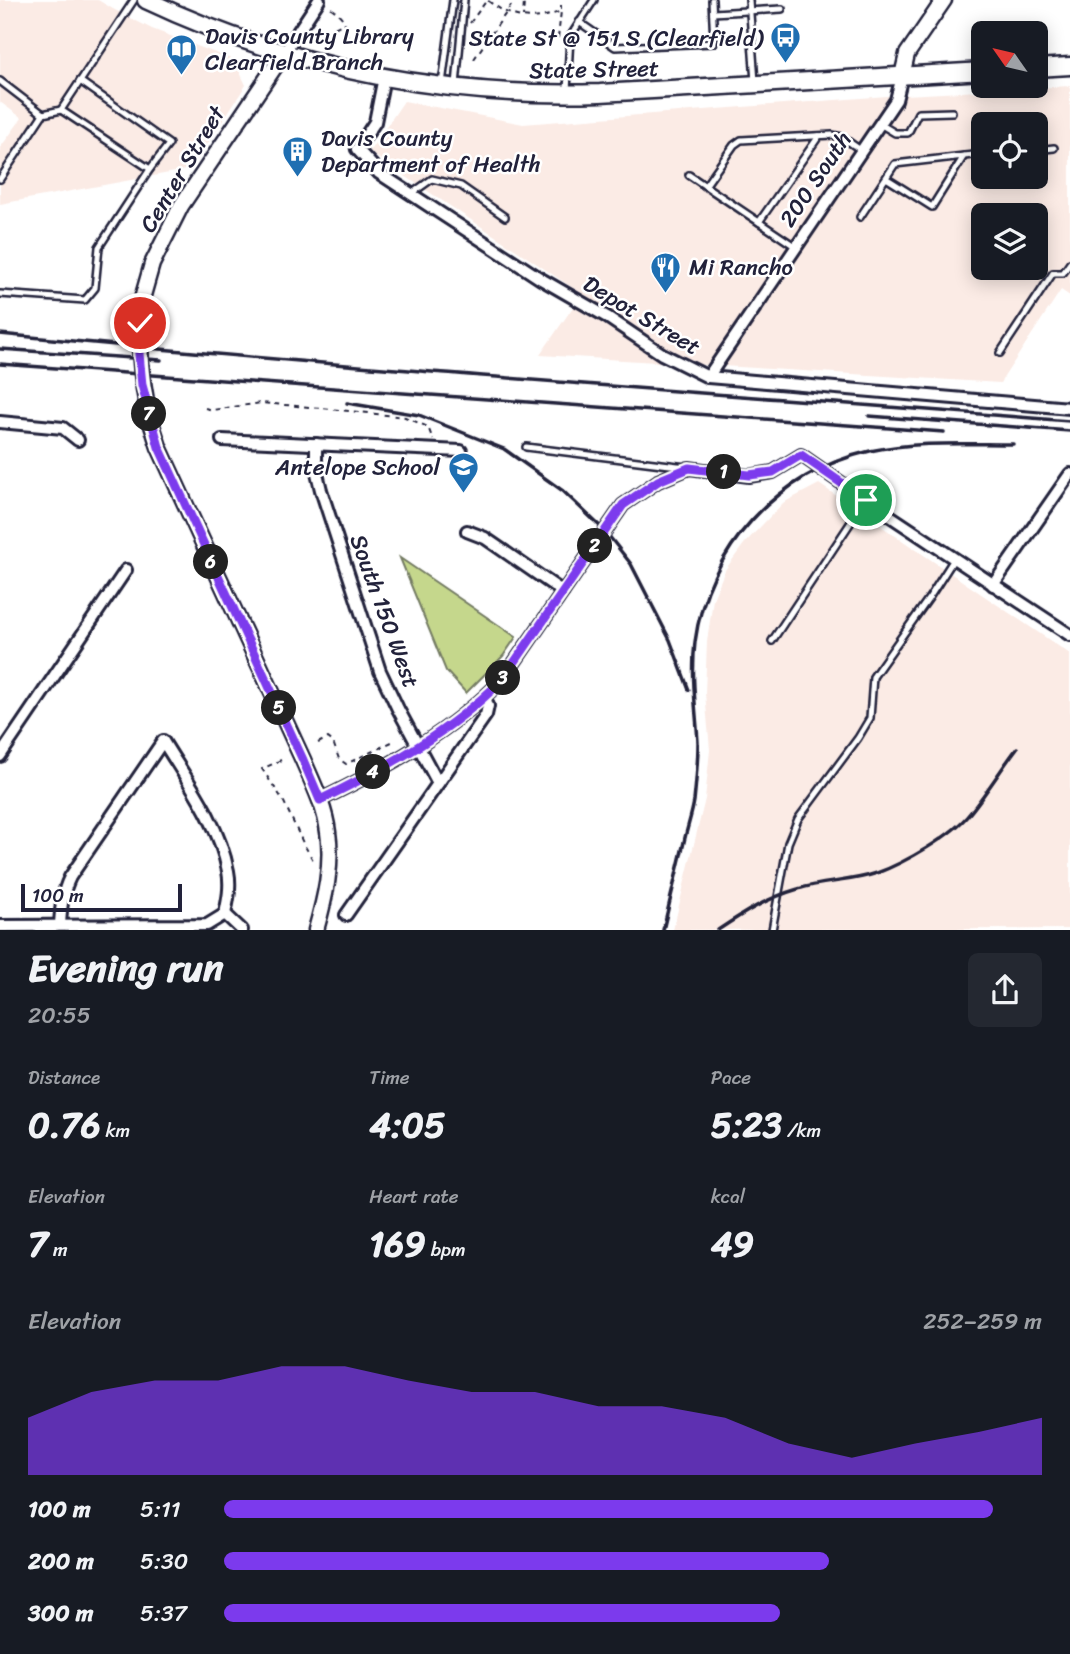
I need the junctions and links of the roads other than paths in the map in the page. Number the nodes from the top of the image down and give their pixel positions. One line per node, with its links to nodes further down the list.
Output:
1 (134, 0): 21 (lane)
2 (146, 0): 14 (main road, State Street)
3 (318, 0): 14 (street, Center Street)
4 (453, 0): 23 (lane)
5 (464, 0): 23 (lane)
6 (594, 0): 13 (lane)
7 (712, 0): 12 (lane)
8 (749, 0): 11 (lane)
9 (944, 0): 18 (street, 200 South)
10 (782, 9): 11 (lane)
11 (750, 11): 12 (lane); 22 (lane)
12 (713, 13): 13 (lane)
13 (579, 22): 24 (lane)
14 (284, 53): 19 (main road, State Street); 70 (street, Center Street, bridge)
15 (1070, 66): 16 (main road)
16 (1048, 67)
17 (971, 72): 18 (main road, State Street)
18 (902, 76): 22 (main road, State Street); 28 (street, 200 South)
19 (384, 77): 23 (main road, State Street); 40 (street, Depot Street)
20 (0, 81): 27 (lane)
21 (80, 81): 25 (lane); 35 (lane)
22 (755, 85): 24 (main road, State Street)
23 (449, 88): 24 (main road, State Street)
24 (567, 94)
25 (61, 110): 27 (lane); 35 (lane)
26 (952, 112): 28 (lane)
27 (43, 114): 38 (lane)
28 (880, 124): 32 (street, 200 South)
29 (819, 136): 32 (lane); 39 (lane); 43 (lane)
30 (1054, 148): 31 (lane)
31 (1048, 149)
32 (862, 151): 44 (street, 200 South)
33 (964, 156): 34 (lane); 37 (lane); 37 (lane)
34 (971, 156)
35 (150, 169): 46 (lane)
36 (689, 175): 39 (lane)
37 (886, 178): 42 (lane)
38 (0, 179)
39 (705, 186): 43 (lane)
40 (411, 194): 41 (lane); 48 (street, Depot Street)
41 (505, 217)
42 (860, 217)
43 (759, 222): 44 (lane)
44 (796, 247): 48 (street, 200 South)
45 (1070, 263): 47 (lane)
46 (0, 294)
47 (1000, 353)
48 (708, 377): 49 (street, Depot Street)
49 (1070, 408)
50 (0, 422): 51 (street)
51 (78, 440)
52 (222, 440): 53 (street)
53 (316, 444): 55 (street); 67 (street, South 150 West)
54 (526, 447): 56 (lane)
55 (461, 451)
56 (689, 468): 58 (street); 63 (street)
57 (1070, 474): 62 (street)
58 (866, 500): 60 (street); 65 (lane)
59 (467, 530): 63 (street)
60 (954, 559): 62 (street); 77 (lane)
61 (126, 570): 68 (street)
62 (993, 585): 64 (street)
63 (563, 592): 66 (street)
64 (1070, 635)
65 (772, 641)
66 (485, 697): 67 (street); 69 (street)
67 (419, 748): 69 (street, South 150 West); 70 (street)
68 (0, 756)
69 (438, 783): 72 (street)
70 (320, 800): 76 (street, Center Street)
71 (225, 914): 73 (street); 73 (street); 75 (street)
72 (346, 915)
73 (60, 925): 74 (street)
74 (0, 926)
75 (242, 929)
76 (316, 929)
77 (772, 929)

